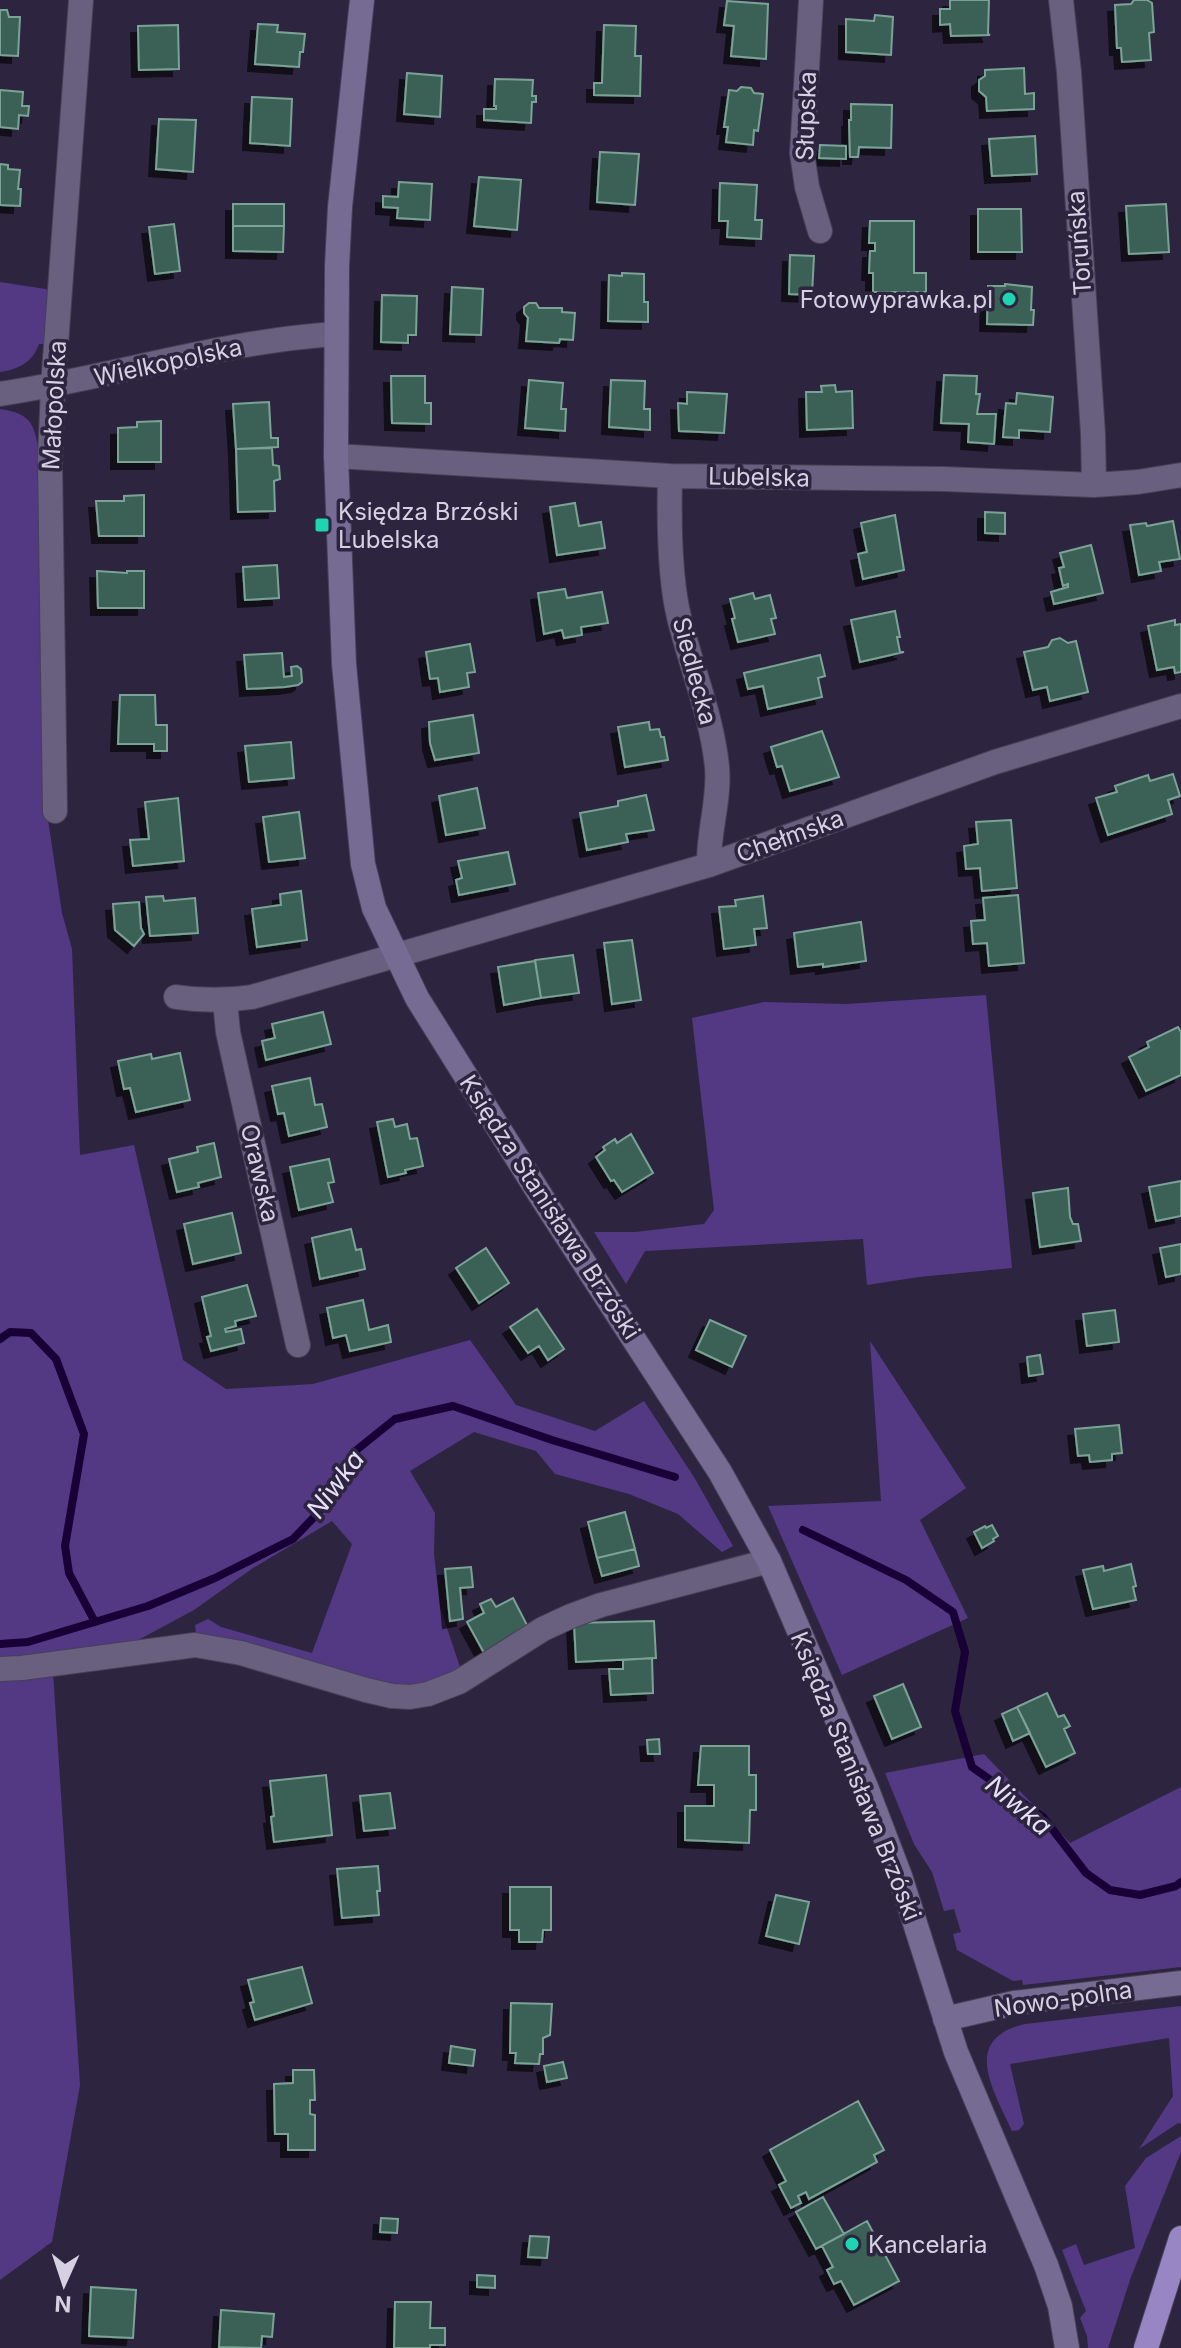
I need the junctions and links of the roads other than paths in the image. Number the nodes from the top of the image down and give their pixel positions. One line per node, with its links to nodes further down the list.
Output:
1 (81, 0): 7 (street, Małopolska)
2 (362, 0): 6 (street, Księdza Stanisława Brzóski)
3 (811, 0): 5 (street, Słupska)
4 (1061, 0): 12 (street, Toruńska)
5 (820, 231)
6 (336, 334): 7 (street, Wielkopolska); 9 (street, Księdza Stanisława Brzóski)
7 (53, 386): 8 (street, Wielkopolska); 14 (street, Małopolska)
8 (0, 394)
9 (336, 456): 11 (street, Lubelska); 16 (street, Księdza Stanisława Brzóski)
10 (1181, 475): 12 (street, Lubelska)
11 (670, 476): 12 (street, Lubelska); 15 (street, Siedlecka)
12 (1094, 485)
13 (1181, 706): 15 (street, Chełmska)
14 (55, 811)
15 (709, 865): 16 (street, Chełmska)
16 (396, 955): 18 (street); 20 (street, Księdza Stanisława Brzóski)
17 (176, 997): 18 (street)
18 (225, 1001): 19 (street, Orawska)
19 (298, 1345)
20 (769, 1561): 21 (street); 23 (street, Księdza Stanisława Brzóski)
21 (0, 1669)
22 (1181, 1983): 23 (street, Nowo-polna)
23 (945, 2019): 25 (street, Księdza Stanisława Brzóski)
24 (1181, 2238): 26 (highway)
25 (1067, 2348)
26 (1146, 2348)

